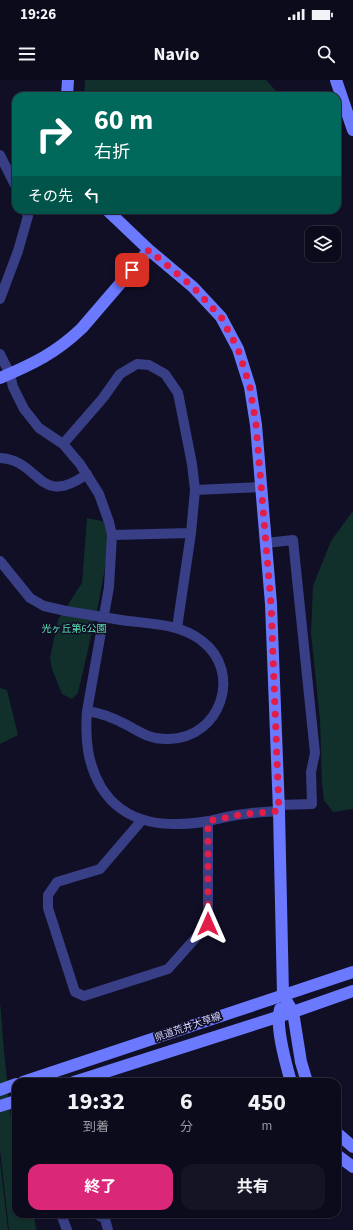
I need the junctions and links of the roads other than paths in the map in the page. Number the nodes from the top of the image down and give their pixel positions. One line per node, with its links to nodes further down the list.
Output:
1 (68, 80): 3 (street)
2 (336, 80): 4 (street)
3 (67, 92)
4 (340, 92)
5 (341, 95): 6 (street)
6 (353, 130)
7 (0, 155): 8 (street)
8 (12, 179)
9 (27, 214): 12 (street)
10 (111, 214): 11 (street)
11 (149, 250): 14 (street); 18 (street)
12 (0, 299)
13 (0, 354): 14 (street)
14 (5, 376): 15 (street)
15 (63, 444): 17 (street); 19 (street)
16 (0, 458): 17 (street)
17 (87, 474): 21 (street)
18 (261, 487): 19 (street); 22 (street)
19 (195, 490): 20 (street)
20 (191, 533): 21 (street); 24 (street)
21 (112, 535): 25 (street)
22 (266, 543): 26 (street); 26 (street)
23 (0, 561): 24 (street, bridge)
24 (177, 628): 25 (street)
25 (87, 711): 27 (street)
26 (279, 808): 28 (street); 31 (street)
27 (142, 820): 28 (street); 28 (street)
28 (208, 821)
29 (353, 972): 31 (street, 県道荒井大草線)
30 (353, 991): 32 (street, 県道荒井大草線)
31 (283, 995): 32 (street); 33 (street); 34 (street, 県道荒井大草線)
32 (293, 1012): 33 (street, 県道荒井大草線); 37 (street)
33 (278, 1017): 35 (street, 県道荒井大草線); 36 (street)
34 (35, 1078)
35 (87, 1078)
36 (290, 1078)
37 (306, 1078)
38 (12, 1086): 39 (street)
39 (0, 1090)
40 (12, 1102): 41 (street)
41 (0, 1106)
42 (341, 1136): 43 (street)
43 (353, 1147)
44 (341, 1158): 45 (street)
45 (353, 1166)
46 (62, 1218): 48 (street)
47 (103, 1218): 49 (street)
48 (67, 1230)
49 (108, 1230)

